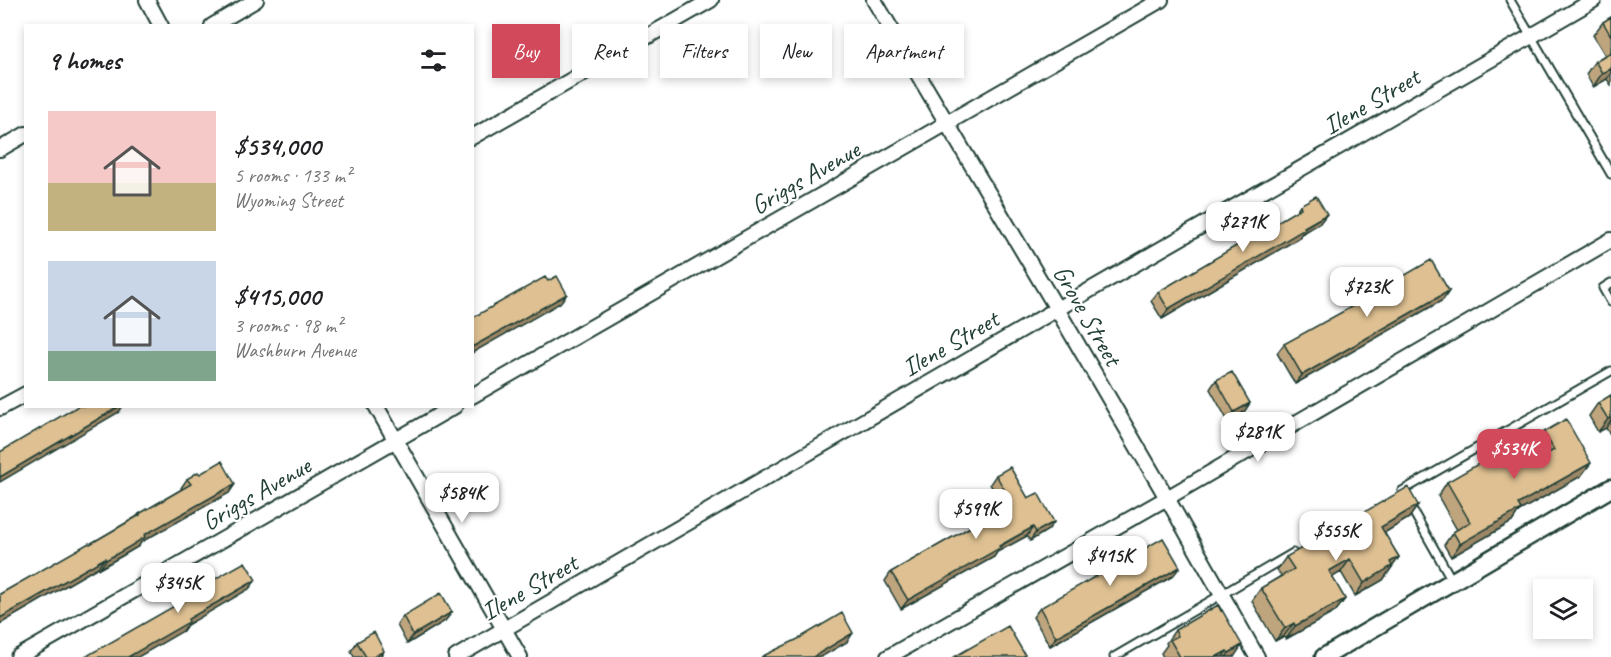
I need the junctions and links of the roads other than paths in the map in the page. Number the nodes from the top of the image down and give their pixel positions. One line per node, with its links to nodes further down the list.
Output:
1 (147, 0): 8 (street)
2 (256, 0): 9 (street)
3 (711, 0): 13 (street)
4 (874, 0): 11 (street, Grove Street)
5 (1161, 0): 11 (street, Griggs Avenue)
6 (1510, 0): 10 (lane)
7 (1594, 0): 10 (street, Ilene Street)
8 (160, 24)
9 (215, 24)
10 (1531, 37): 15 (lane); 19 (street, Ilene Street)
11 (946, 124): 19 (street, Grove Street); 22 (street, Griggs Avenue)
12 (24, 135): 14 (street)
13 (474, 136)
14 (0, 149)
15 (1611, 174)
16 (1611, 240): 29 (street)
17 (1611, 283): 18 (lane)
18 (1611, 302)
19 (1057, 309): 29 (street, Grove Street); 34 (street, Ilene Street)
20 (1611, 371): 28 (lane)
21 (24, 395): 23 (street)
22 (474, 395)
23 (0, 408)
24 (377, 408): 26 (street)
25 (452, 408): 26 (street, Griggs Avenue)
26 (396, 441): 34 (street); 35 (street, Griggs Avenue)
27 (1611, 488): 32 (street)
28 (1396, 495)
29 (1167, 498): 33 (street, Grove Street); 38 (street)
30 (1408, 502): 32 (lane)
31 (1304, 547): 33 (lane)
32 (1453, 582): 41 (street)
33 (1221, 594): 39 (lane); 40 (street, Grove Street)
34 (504, 629): 36 (street, Ilene Street); 37 (street)
35 (18, 657)
36 (456, 657)
37 (520, 657)
38 (888, 657)
39 (1113, 657)
40 (1257, 657)
41 (1324, 657)

